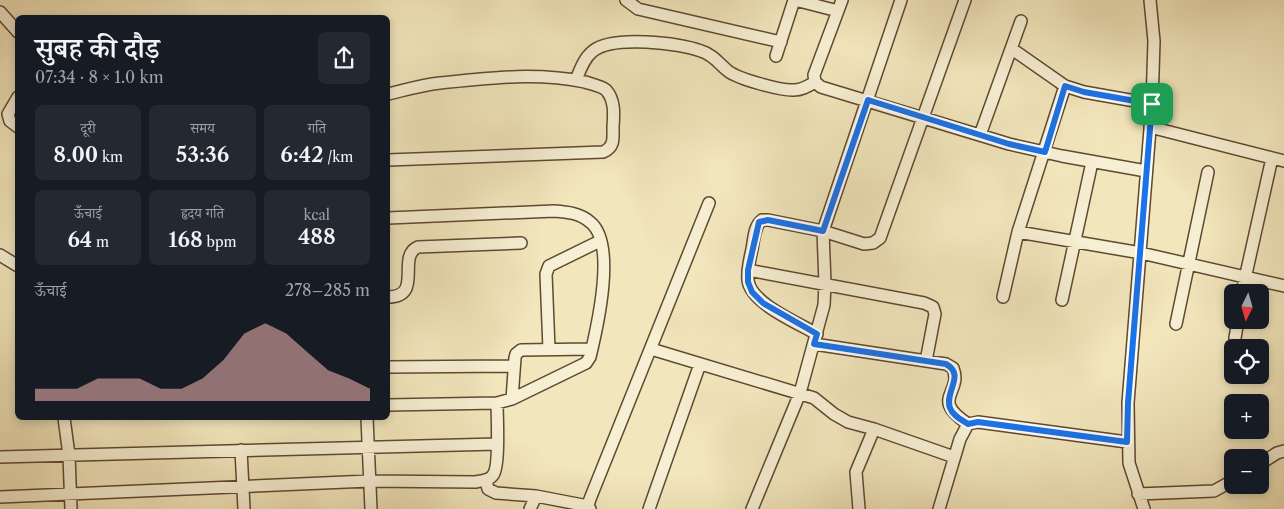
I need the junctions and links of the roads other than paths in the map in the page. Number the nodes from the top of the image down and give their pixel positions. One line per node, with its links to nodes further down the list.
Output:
1 (626, 0): 10 (street)
2 (794, 0): 6 (street); 10 (street)
3 (901, 0): 17 (street)
4 (966, 0): 20 (street)
5 (1150, 0): 19 (street)
6 (840, 5): 14 (street)
7 (0, 12): 9 (street)
8 (1021, 21): 11 (street)
9 (15, 29)
10 (780, 42): 12 (street)
11 (1012, 49): 15 (street); 23 (street)
12 (776, 56)
13 (576, 80): 14 (street); 16 (street); 26 (street)
14 (815, 82): 17 (street)
15 (1065, 86): 19 (street); 24 (street)
16 (390, 94)
17 (868, 100): 20 (street); 33 (street)
18 (15, 102): 21 (street)
19 (1152, 104): 22 (street)
20 (924, 118): 23 (street); 33 (street)
21 (15, 125)
22 (1150, 127): 25 (street); 29 (street)
23 (980, 135): 24 (street)
24 (1045, 152): 28 (street); 34 (street)
25 (1272, 158): 27 (street); 43 (street)
26 (390, 160)
27 (1284, 161)
28 (1092, 162): 29 (street); 36 (street)
29 (1146, 171): 38 (street)
30 (1208, 172): 41 (street)
31 (709, 203): 55 (street)
32 (390, 218): 35 (street)
33 (823, 231): 42 (street); 44 (street)
34 (1018, 232): 36 (street); 48 (street)
35 (600, 240): 54 (street); 56 (street)
36 (1074, 241): 38 (street); 49 (street)
37 (521, 243): 47 (street)
38 (1141, 253): 41 (street); 69 (street)
39 (0, 256): 40 (street)
40 (15, 264)
41 (1188, 264): 43 (street); 50 (street)
42 (748, 270): 44 (street); 53 (street)
43 (1245, 277): 45 (street); 46 (street)
44 (825, 284): 53 (street); 57 (street)
45 (1244, 284)
46 (1284, 286)
47 (390, 297)
48 (1003, 297)
49 (1062, 300)
50 (1176, 324)
51 (1236, 329): 52 (street)
52 (1235, 338)
53 (815, 339): 57 (street); 61 (street)
54 (592, 349): 56 (street); 62 (street)
55 (651, 349): 58 (street); 86 (street)
56 (549, 350): 59 (street)
57 (926, 361): 67 (street)
58 (700, 364): 61 (street); 91 (street)
59 (514, 366): 60 (street); 62 (street)
60 (390, 367)
61 (800, 393): 68 (street); 92 (street)
62 (512, 400): 63 (street)
63 (497, 403): 64 (street); 70 (street)
64 (390, 405)
65 (64, 420): 74 (street)
66 (367, 420): 71 (street)
67 (968, 424): 69 (street); 76 (street)
68 (874, 428): 76 (street); 93 (street)
69 (1127, 442): 83 (street)
70 (497, 444): 71 (street); 78 (street)
71 (368, 447): 72 (street); 79 (street)
72 (241, 450): 74 (street); 81 (street)
73 (1284, 451): 77 (street)
74 (69, 455): 75 (street); 82 (street)
75 (0, 457)
76 (954, 457): 94 (street)
77 (1269, 458)
78 (486, 480): 79 (street); 84 (street)
79 (369, 481): 81 (street); 89 (street)
80 (1224, 485): 83 (street)
81 (243, 487): 82 (street); 88 (street)
82 (70, 494): 85 (street); 87 (street)
83 (1138, 494): 95 (street)
84 (536, 496): 86 (street); 90 (street)
85 (0, 497)
86 (589, 508)
87 (71, 509)
88 (244, 509)
89 (371, 509)
90 (530, 509)
91 (649, 509)
92 (752, 509)
93 (859, 509)
94 (939, 509)
95 (1144, 509)

